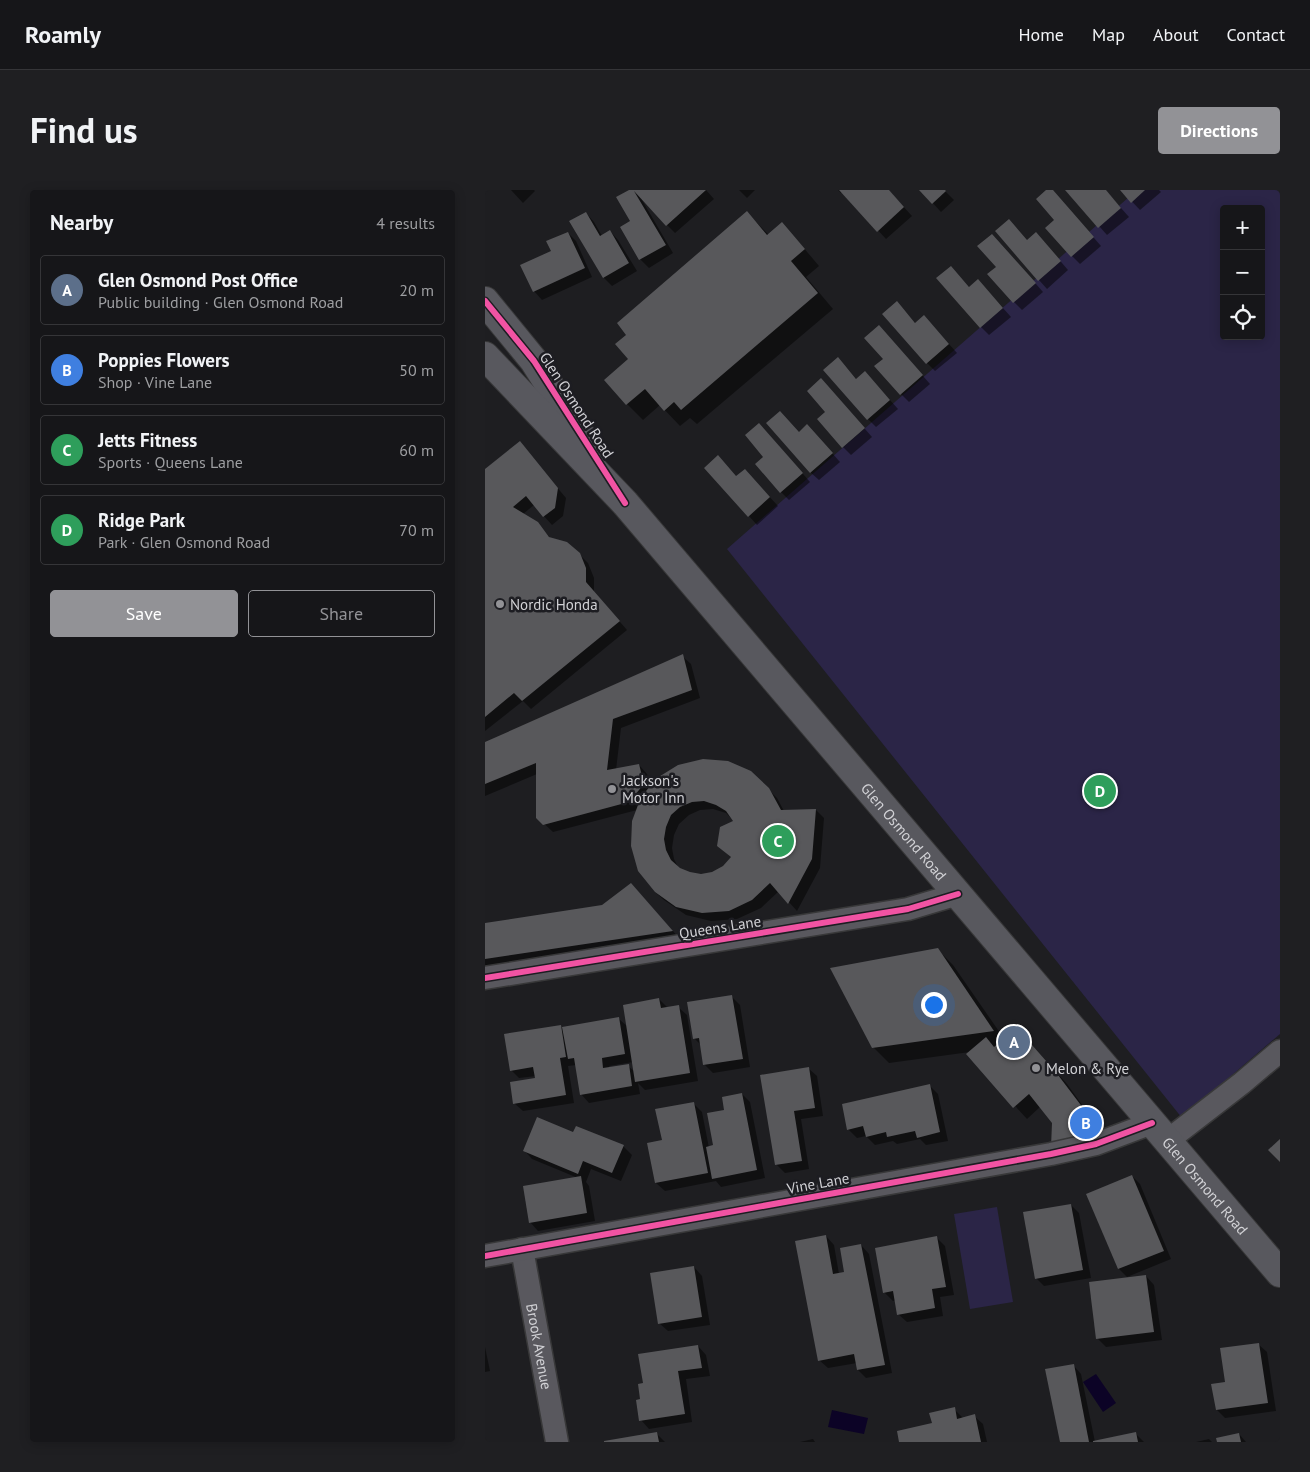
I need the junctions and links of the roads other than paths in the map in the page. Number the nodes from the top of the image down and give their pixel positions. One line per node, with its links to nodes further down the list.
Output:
1 (485, 301): 3 (highway, Glen Osmond Road)
2 (485, 356): 3 (highway, Glen Osmond Road)
3 (625, 503): 4 (highway, Glen Osmond Road)
4 (957, 894): 5 (street, Queens Lane); 7 (highway, Glen Osmond Road)
5 (485, 978)
6 (1280, 1051): 7 (street, Vine Lane)
7 (1160, 1132): 8 (street, Vine Lane); 10 (highway, Glen Osmond Road)
8 (522, 1249): 9 (street, Vine Lane); 11 (street, Brook Avenue)
9 (485, 1256)
10 (1280, 1273)
11 (557, 1442)

